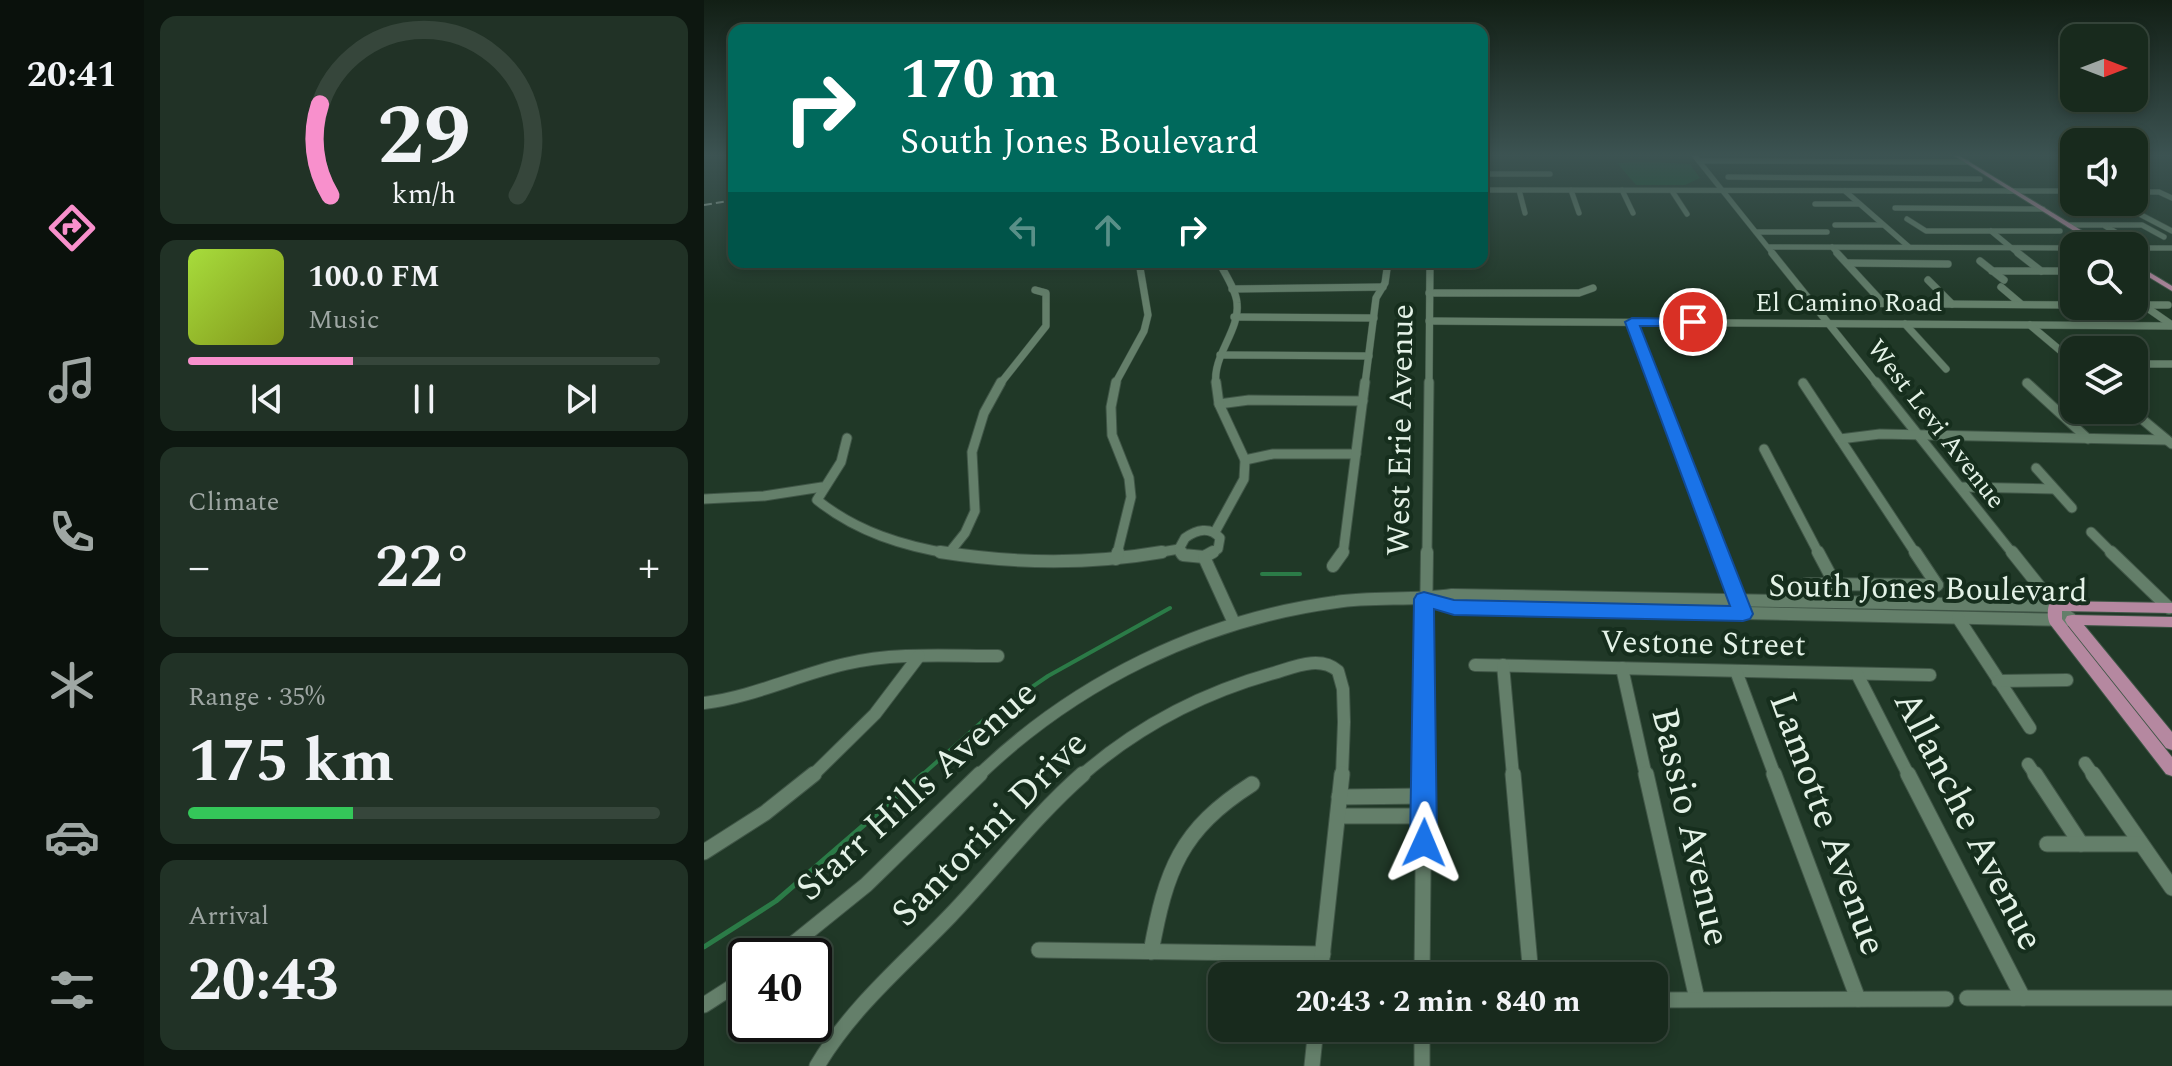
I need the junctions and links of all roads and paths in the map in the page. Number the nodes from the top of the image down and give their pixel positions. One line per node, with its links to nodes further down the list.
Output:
1 (1523, 205): 16 (street)
2 (1576, 205): 17 (street)
3 (1629, 205): 18 (street)
4 (1681, 205): 19 (street)
5 (1734, 205): 35 (street, West Levi Avenue)
6 (1860, 205): 26 (street)
7 (1911, 205): 12 (street)
8 (1940, 205): 13 (street)
9 (1994, 205): 14 (street)
10 (2036, 205): 15 (main road)
11 (1895, 208): 12 (street)
12 (1915, 208): 13 (street)
13 (1945, 208): 14 (street)
14 (2000, 209): 15 (street)
15 (2043, 209): 27 (main road)
16 (1525, 213)
17 (1579, 213)
18 (1633, 213)
19 (1687, 214)
20 (2143, 216): 34 (street)
21 (1907, 219): 29 (street)
22 (1947, 219): 29 (street)
23 (1987, 220): 31 (street)
24 (2027, 220): 32 (street)
25 (1835, 225): 26 (street)
26 (1883, 225): 42 (street)
27 (2069, 225): 28 (street); 37 (main road)
28 (2103, 225): 38 (street); 39 (street)
29 (1961, 231): 30 (street)
30 (1991, 231): 31 (street); 43 (street)
31 (2003, 231): 32 (street)
32 (2044, 231): 33 (street)
33 (2060, 231)
34 (2172, 231)
35 (1756, 232): 36 (street); 40 (street, West Levi Avenue)
36 (1827, 232)
37 (2080, 232)
38 (2115, 232)
39 (2164, 237)
40 (1769, 247): 41 (street); 65 (street, West Levi Avenue)
41 (1832, 247): 42 (street); 48 (street)
42 (1909, 247): 43 (street)
43 (2009, 248): 44 (street); 55 (street)
44 (2060, 248)
45 (2148, 248): 46 (street)
46 (2172, 248)
47 (1980, 261): 54 (street)
48 (1847, 263): 49 (street); 66 (street)
49 (1948, 264)
50 (1140, 268): 113 (street)
51 (1222, 268): 61 (street)
52 (1387, 268): 59 (street)
53 (1430, 268): 64 (street, West Erie Avenue)
54 (1992, 271): 55 (street); 68 (street)
55 (2041, 271): 56 (street)
56 (2060, 271)
57 (2148, 274): 62 (main road)
58 (1928, 280): 67 (street)
59 (1383, 287): 61 (street); 74 (street)
60 (1593, 288): 64 (street)
61 (1232, 289): 73 (street)
62 (2172, 289)
63 (1035, 290): 111 (street)
64 (1429, 293): 75 (street, West Erie Avenue)
65 (1814, 303): 66 (street); 77 (street, West Levi Avenue)
66 (1883, 303): 67 (street)
67 (1952, 304): 68 (street)
68 (2022, 304): 69 (street)
69 (2060, 305)
70 (2148, 305): 71 (street)
71 (2168, 305)
72 (2148, 311): 80 (street)
73 (1234, 317): 74 (street); 82 (street)
74 (1374, 318): 83 (street)
75 (1429, 321): 76 (street, El Camino Road); 117 (street, West Erie Avenue)
76 (1632, 322): 77 (street, El Camino Road); 118 (street)
77 (1831, 324): 78 (street, El Camino Road); 94 (street, West Levi Avenue)
78 (1905, 324): 79 (street, El Camino Road); 87 (street)
79 (2029, 325): 80 (street, El Camino Road); 81 (street)
80 (2172, 325)
81 (2060, 350)
82 (1220, 355): 83 (street); 92 (street)
83 (1369, 356): 91 (street)
84 (2148, 364): 85 (street)
85 (2161, 364): 86 (street); 88 (street)
86 (2172, 364)
87 (1946, 369)
88 (2172, 372)
89 (1803, 383): 96 (street)
90 (2027, 383): 97 (street)
91 (1363, 401): 92 (street); 100 (street)
92 (1219, 404): 101 (street)
93 (2148, 424): 98 (street)
94 (1921, 437): 96 (street); 97 (street); 104 (street, West Levi Avenue)
95 (847, 438): 103 (street)
96 (1840, 439): 116 (street)
97 (2088, 439): 98 (street)
98 (2169, 442)
99 (1764, 449): 116 (street)
100 (1356, 454): 101 (street); 114 (street)
101 (1245, 460): 108 (street)
102 (2036, 468): 105 (street)
103 (822, 487): 106 (street); 111 (street)
104 (1960, 487): 105 (street); 119 (street, West Levi Avenue)
105 (2054, 489): 107 (street)
106 (704, 499)
107 (2072, 508)
108 (1215, 532): 110 (street); 112 (street)
109 (2091, 532): 120 (street)
110 (1179, 549): 112 (street); 113 (street)
111 (949, 553): 113 (street)
112 (1204, 557): 124 (street)
113 (1116, 559)
114 (1333, 566)
115 (1806, 584): 116 (street)
116 (1835, 584)
117 (1424, 599): 118 (street, South Jones Boulevard); 121 (street, South Jones Boulevard); 124 (street, Starr Hills Avenue); 142 (street, West Erie Avenue)
118 (1738, 600): 119 (street, South Jones Boulevard); 121 (street)
119 (2055, 613): 120 (main road, South Jones Boulevard); 122 (street, South Jones Boulevard); 123 (street, South Jones Boulevard); 140 (main road)
120 (2171, 613): 123 (main road, South Jones Boulevard)
121 (1743, 614): 122 (street, South Jones Boulevard)
122 (1958, 618): 134 (street)
123 (2072, 620): 137 (main road)
124 (1234, 623): 151 (street, Starr Hills Avenue)
125 (919, 656): 126 (street); 135 (street); 149 (street)
126 (998, 656)
127 (1475, 665): 128 (street, Vestone Street)
128 (1503, 665): 129 (street, Vestone Street); 157 (street)
129 (1622, 668): 130 (street, Vestone Street); 162 (street, Bassio Avenue)
130 (1736, 671): 131 (street, Vestone Street); 163 (street, Lamotte Avenue)
131 (1857, 674): 132 (street, Vestone Street); 160 (street, Allanche Avenue)
132 (1930, 675)
133 (2067, 680): 134 (street)
134 (1998, 681): 136 (street)
135 (704, 703)
136 (2030, 728)
137 (2172, 743)
138 (2085, 763): 148 (street)
139 (2028, 764): 147 (street)
140 (2172, 769)
141 (1252, 784): 153 (street)
142 (1424, 796): 143 (street); 145 (street, West Erie Avenue)
143 (1339, 797): 144 (street); 169 (street, Santorini Drive)
144 (1338, 816): 145 (street); 154 (street)
145 (1424, 816): 156 (street, West Erie Avenue)
146 (2047, 844): 147 (street)
147 (2081, 844): 148 (street)
148 (2141, 844): 150 (street)
149 (704, 852)
150 (2172, 888)
151 (800, 938)
152 (1039, 950): 153 (street)
153 (1151, 952): 154 (street)
154 (1323, 954): 155 (street)
155 (1322, 962)
156 (1422, 962)
157 (1530, 962)
158 (728, 990): 166 (street)
159 (1967, 998): 160 (street)
160 (2023, 998): 161 (street)
161 (2172, 998)
162 (1697, 999): 163 (street); 165 (street)
163 (1858, 999): 164 (street)
164 (1946, 999)
165 (1668, 1000)
166 (704, 1005)
167 (1315, 1042): 170 (street)
168 (1422, 1042): 171 (street)
169 (817, 1066)
170 (1312, 1066)
171 (1422, 1066)

